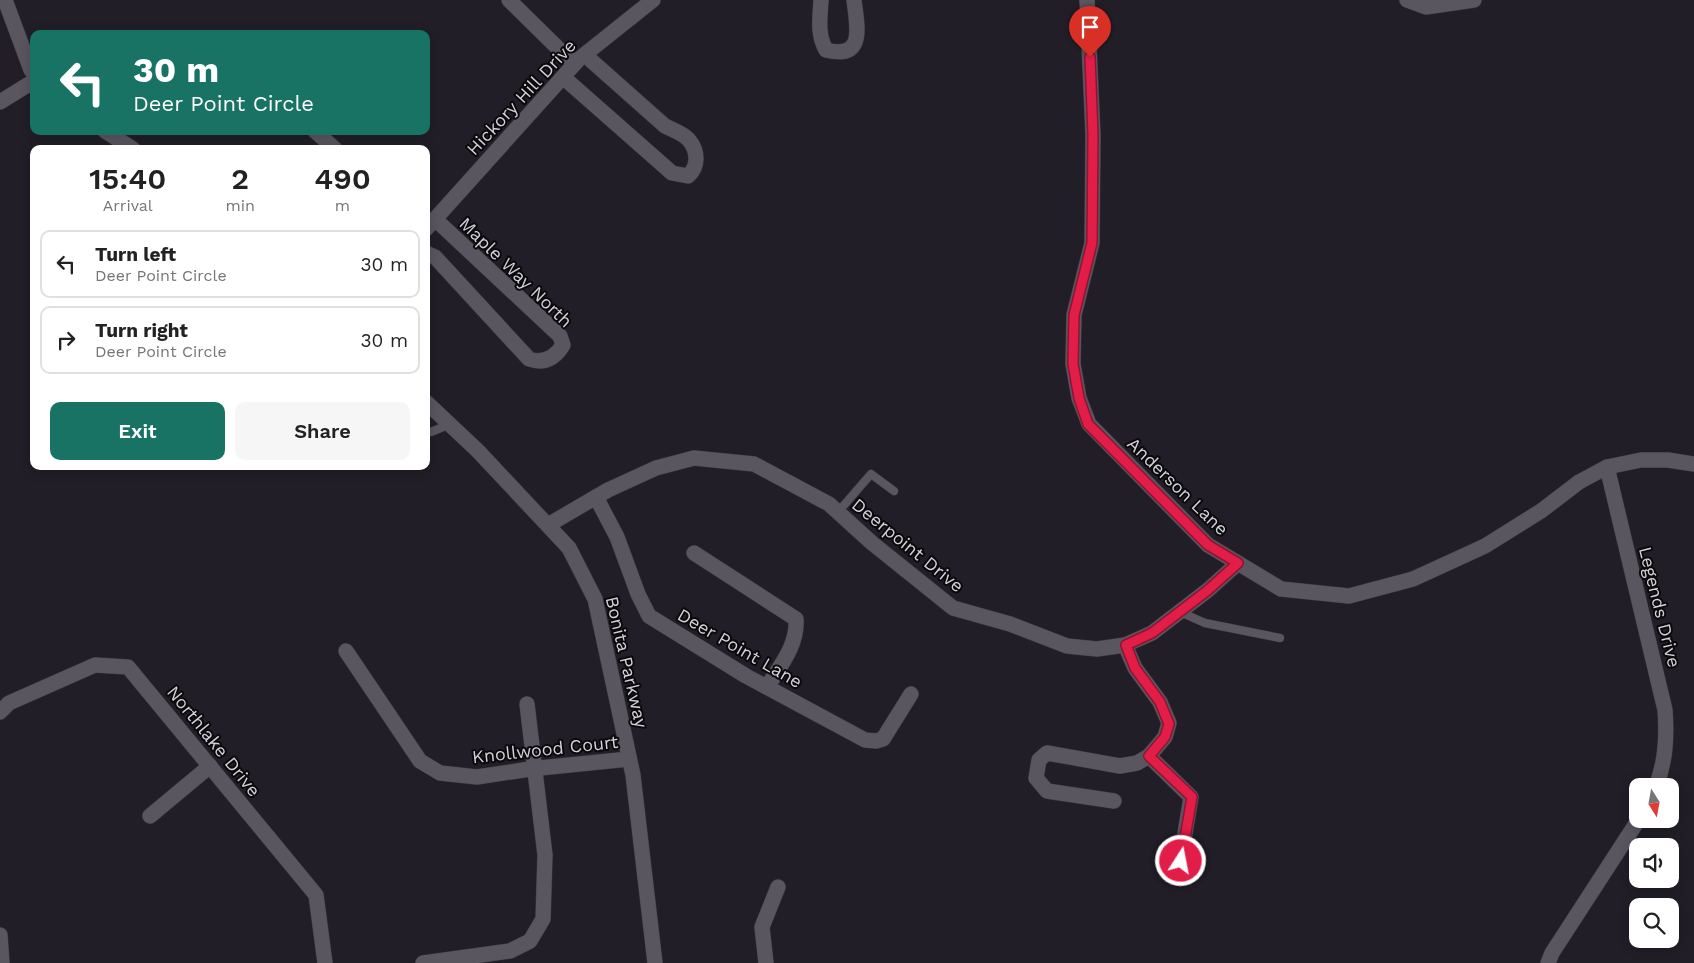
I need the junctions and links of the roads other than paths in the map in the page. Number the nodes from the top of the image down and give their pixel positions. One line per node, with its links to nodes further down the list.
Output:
1 (5, 0): 10 (street)
2 (509, 0): 9 (street)
3 (653, 0): 9 (street, Hickory Hill Drive)
4 (822, 0): 5 (street)
5 (854, 0)
6 (1087, 0): 30 (street, Anderson Lane)
7 (1407, 0): 8 (street)
8 (1474, 0)
9 (579, 59): 11 (street, Hickory Hill Drive); 11 (street)
10 (30, 67)
11 (563, 77): 18 (street, Hickory Hill Drive)
12 (30, 83): 13 (street)
13 (0, 102)
14 (111, 135): 16 (street)
15 (319, 135): 17 (street)
16 (127, 145)
17 (331, 145)
18 (431, 224): 19 (street, Maple Way North)
19 (430, 255)
20 (430, 406): 21 (street, Bonita Parkway)
21 (450, 424): 22 (lane); 28 (street, Bonita Parkway)
22 (430, 432)
23 (1694, 464): 24 (street, Anderson Lane)
24 (1607, 467): 30 (street, Anderson Lane); 43 (street, Legends Drive)
25 (894, 492): 27 (lane)
26 (596, 497): 27 (street, Deerpoint Drive); 28 (street, Deerpoint Drive); 35 (street, Deer Point Lane)
27 (838, 512): 33 (street, Deerpoint Drive)
28 (548, 526): 40 (street, Bonita Parkway)
29 (694, 553): 35 (street)
30 (1238, 563): 31 (street, Deerpoint Drive)
31 (1180, 612): 32 (lane); 33 (street, Deerpoint Drive)
32 (1280, 638)
33 (1126, 645): 39 (street)
34 (346, 651): 42 (street, Knollwood Court)
35 (767, 687): 36 (street, Deer Point Lane)
36 (911, 694)
37 (527, 704): 42 (street)
38 (0, 712): 41 (street, Northlake Drive)
39 (1149, 756): 44 (street); 47 (street)
40 (629, 759): 42 (street, Knollwood Court); 53 (street, Bonita Parkway)
41 (210, 766): 45 (street); 51 (street, Northlake Drive)
42 (534, 769): 52 (street)
43 (1658, 778)
44 (1114, 801)
45 (150, 816)
46 (1633, 828): 55 (street)
47 (1178, 876)
48 (778, 887): 54 (street)
49 (0, 935): 50 (street)
50 (2, 963)
51 (325, 963)
52 (423, 963)
53 (656, 963)
54 (766, 963)
55 (1548, 963)

